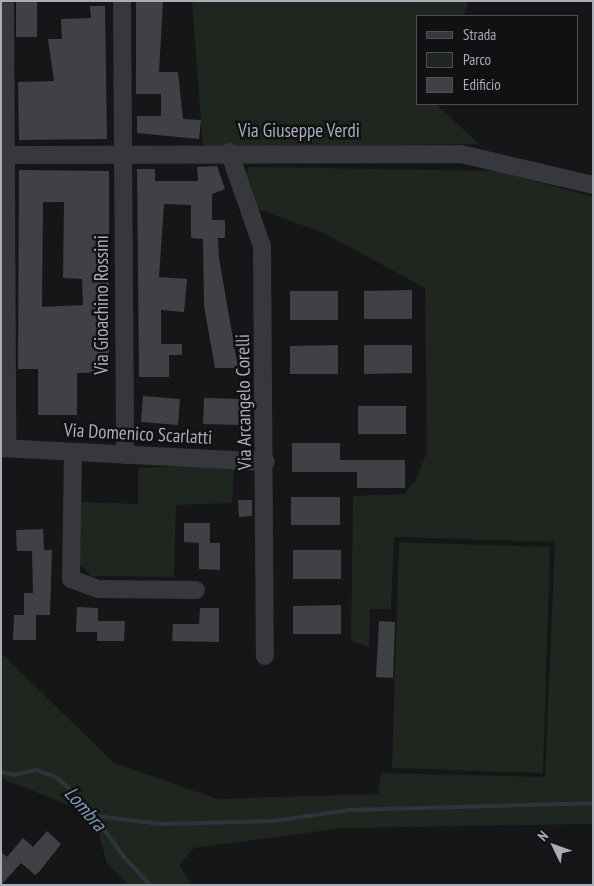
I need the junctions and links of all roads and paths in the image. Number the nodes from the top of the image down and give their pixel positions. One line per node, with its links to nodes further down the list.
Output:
1 (5, 1): 5 (street)
2 (122, 1): 4 (street, Via Gioachino Rossini)
3 (229, 152): 4 (street, Via Giuseppe Verdi); 6 (street, Via Giuseppe Verdi); 10 (street, Via Arcangelo Corelli)
4 (122, 154): 5 (street, Via Giuseppe Verdi); 9 (street, Via Gioachino Rossini)
5 (2, 155): 7 (street)
6 (593, 185)
7 (4, 448): 8 (street, Via Domenico Scarlatti)
8 (73, 452): 9 (street, Via Domenico Scarlatti); 11 (street)
9 (125, 455): 10 (street, Via Domenico Scarlatti)
10 (266, 462): 12 (street, Via Arcangelo Corelli)
11 (196, 590)
12 (265, 656)

